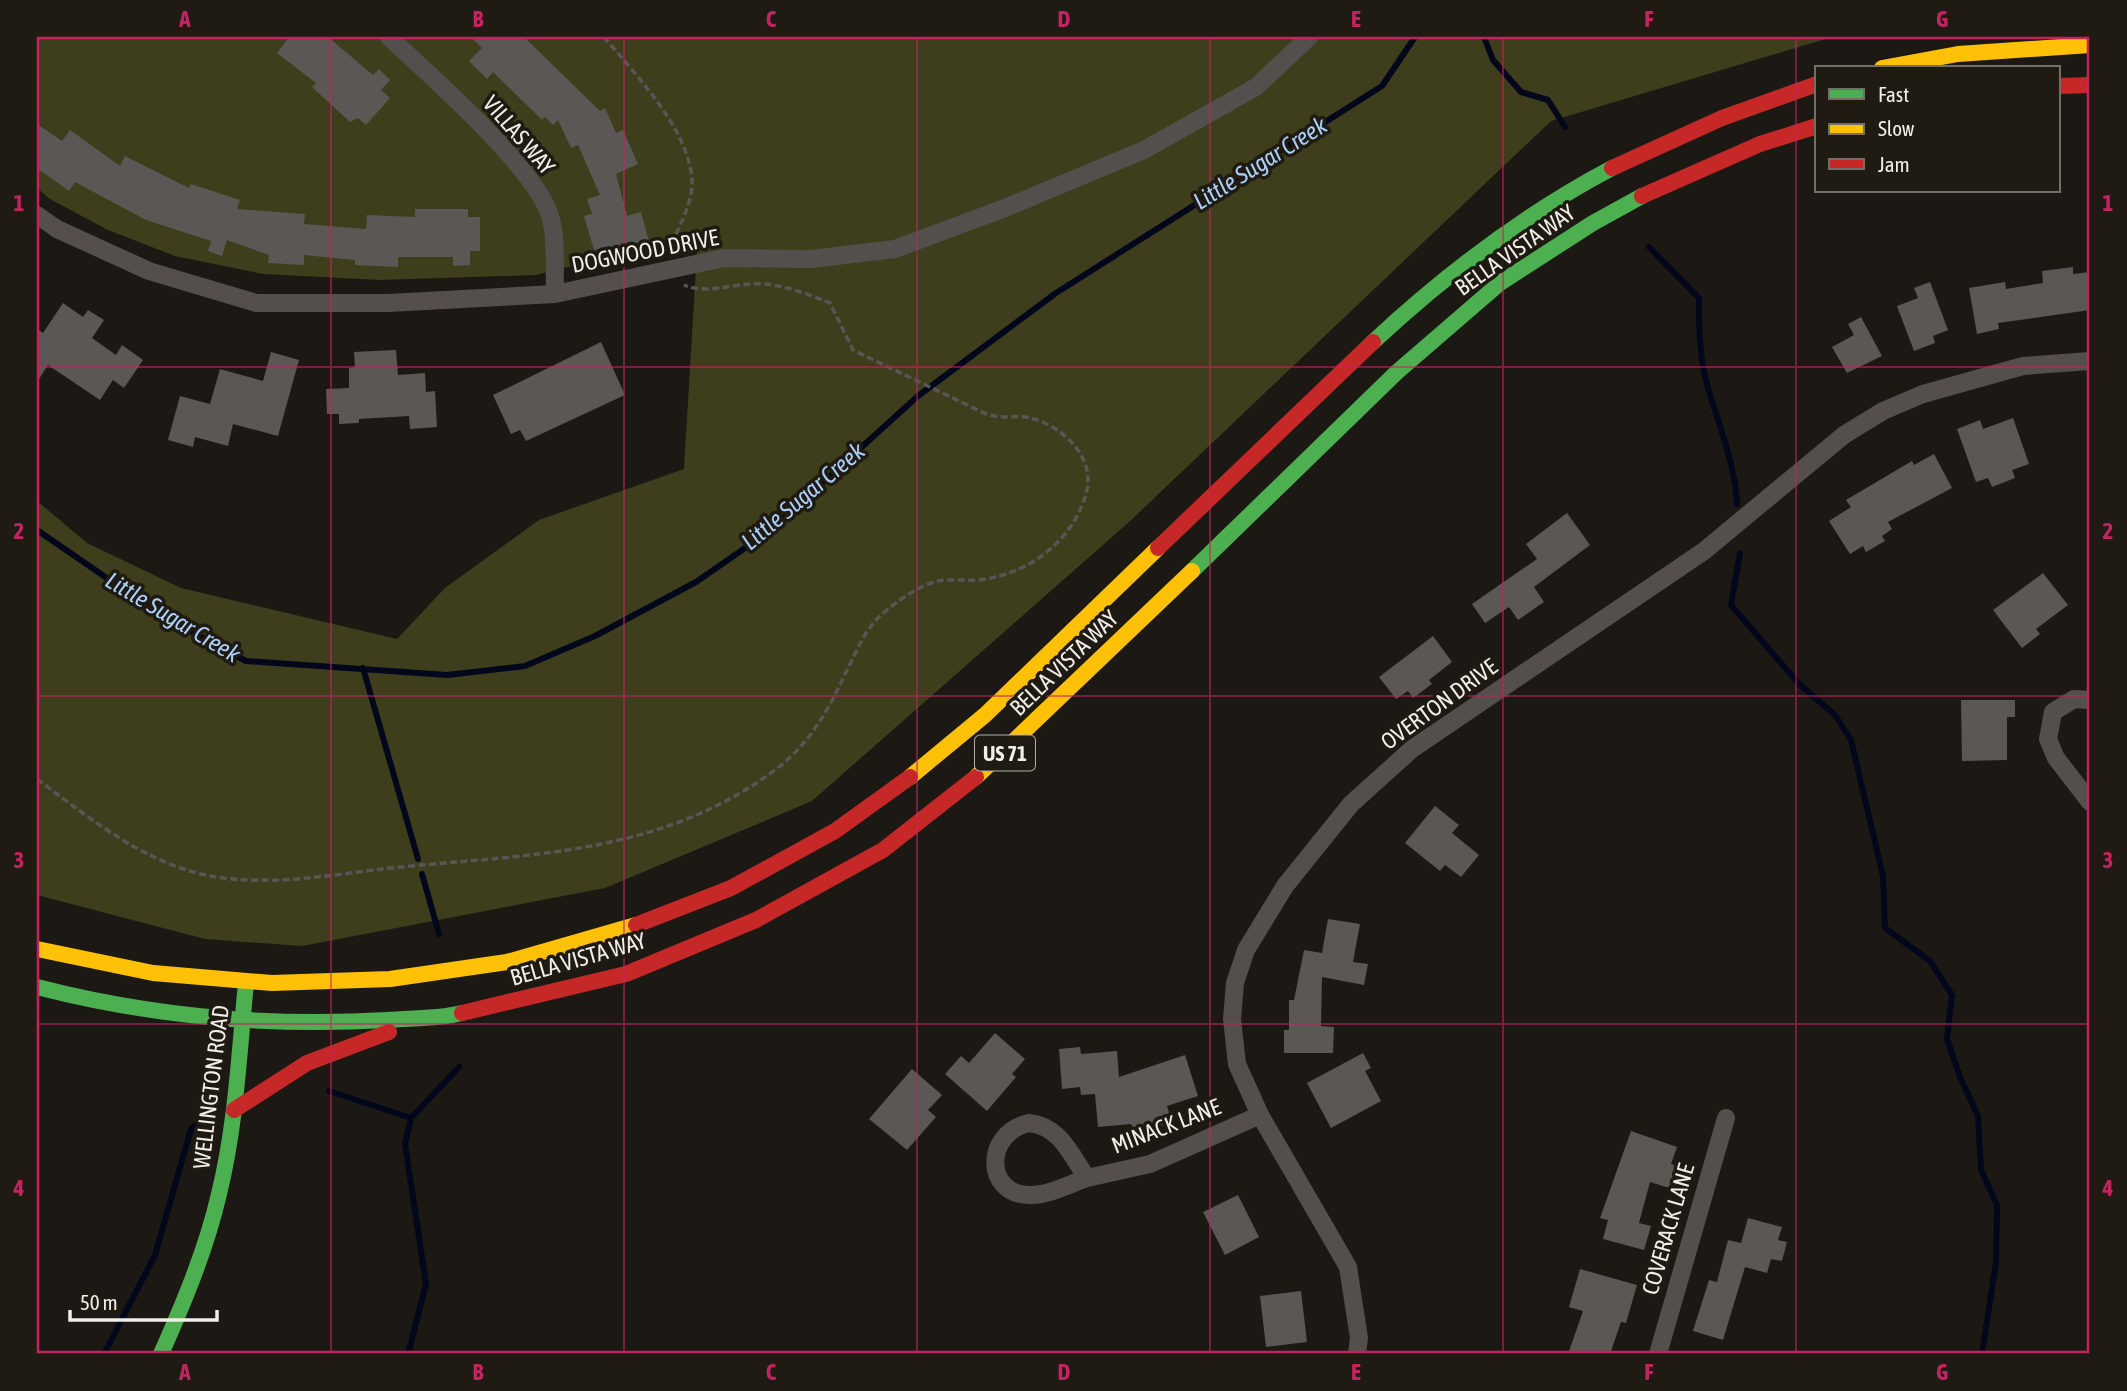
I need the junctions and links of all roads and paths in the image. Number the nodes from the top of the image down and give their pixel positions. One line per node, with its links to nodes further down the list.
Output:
1 (389, 37): 12 (street, VILLAS WAY)
2 (604, 37): 11 (path)
3 (1309, 37): 11 (street, DOGWOOD DRIVE)
4 (2090, 45): 5 (main road)
5 (1893, 66)
6 (1815, 85): 18 (main road, BELLA VISTA WAY / US 71)
7 (2090, 85): 8 (main road)
8 (2060, 86)
9 (1815, 127): 20 (main road, BELLA VISTA WAY / US 71)
10 (37, 215): 12 (street, DOGWOOD DRIVE)
11 (663, 269): 12 (street, DOGWOOD DRIVE); 15 (path)
12 (555, 294)
13 (2090, 361): 23 (street, OVERTON DRIVE)
14 (2090, 700): 16 (street)
15 (37, 779)
16 (2090, 802)
17 (37, 949): 18 (main road, BELLA VISTA WAY / US 71)
18 (246, 983): 21 (main road, WELLINGTON ROAD)
19 (37, 987): 21 (main road, BELLA VISTA WAY / US 71)
20 (451, 1016): 21 (main road, BELLA VISTA WAY / US 71); 22 (main road)
21 (242, 1020): 22 (main road, WELLINGTON ROAD)
22 (234, 1110): 26 (main road, WELLINGTON ROAD)
23 (1260, 1115): 25 (street, MINACK LANE); 27 (street, OVERTON DRIVE)
24 (1726, 1118): 28 (street, COVERACK LANE)
25 (1087, 1178): 25 (street, MINACK LANE)
26 (161, 1354)
27 (1357, 1354)
28 (1658, 1354)

